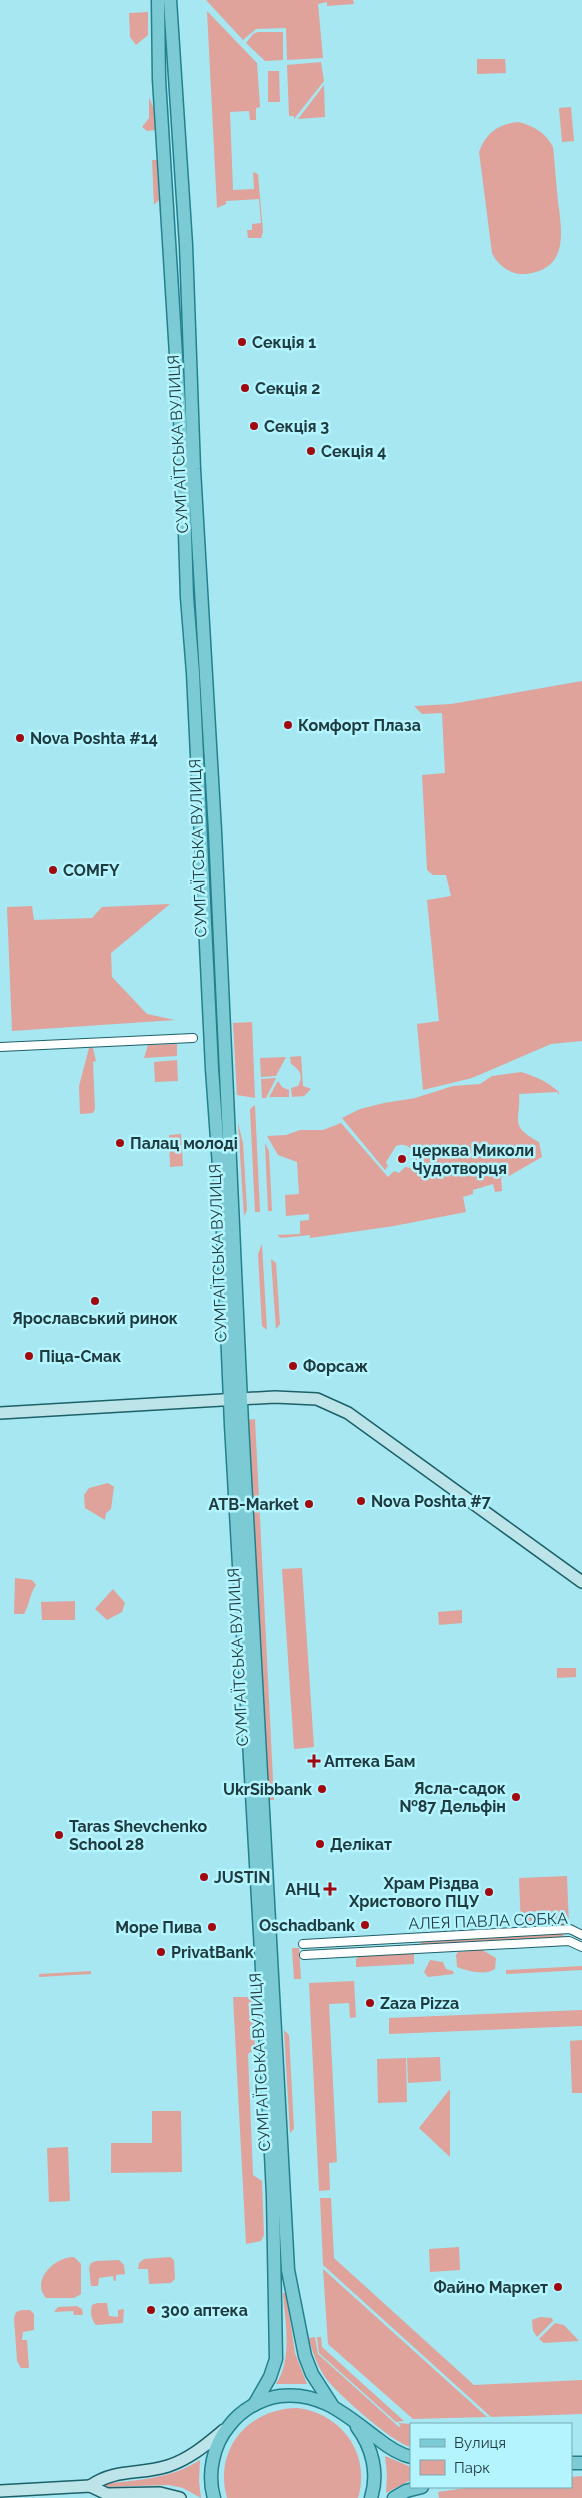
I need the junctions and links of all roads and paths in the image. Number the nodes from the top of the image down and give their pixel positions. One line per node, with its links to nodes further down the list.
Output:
1 (158, 0): 3 (main road, СУМГАЇТСЬКА ВУЛИЦЯ)
2 (170, 0): 3 (main road, СУМГАЇТСЬКА ВУЛИЦЯ)
3 (190, 504): 6 (main road, СУМГАЇТСЬКА ВУЛИЦЯ)
4 (193, 1038): 5 (street)
5 (0, 1047)
6 (236, 1399): 7 (street); 8 (street); 13 (main road, СУМГАЇТСЬКА ВУЛИЦЯ); 14 (main road, СУМГАЇТСЬКА ВУЛИЦЯ)
7 (0, 1413)
8 (582, 1582)
9 (582, 1935): 10 (street, АЛЕЯ ПАВЛА СОБКА)
10 (304, 1944)
11 (582, 1947): 12 (street, АЛЕЯ ПАВЛА СОБКА)
12 (304, 1955)
13 (254, 2405): 14 (main road); 16 (main road)
14 (332, 2405): 15 (main road)
15 (351, 2419): 17 (main road); 23 (main road)
16 (227, 2428): 18 (street); 22 (main road)
17 (410, 2457)
18 (90, 2486): 20 (street); 21 (street)
19 (418, 2488): 24 (main road)
20 (0, 2491)
21 (180, 2498)
22 (214, 2498)
23 (371, 2498)
24 (394, 2498)

